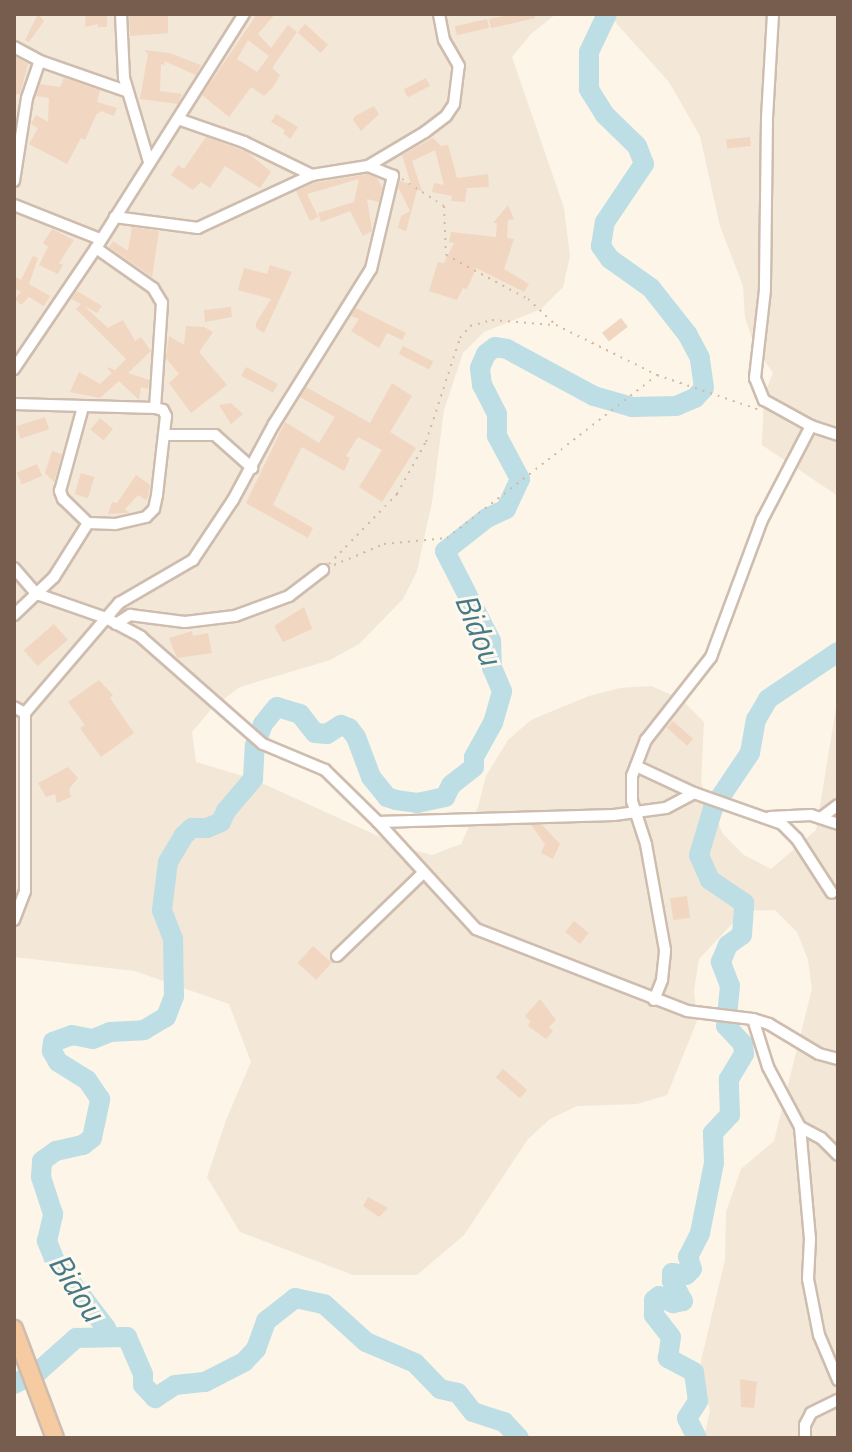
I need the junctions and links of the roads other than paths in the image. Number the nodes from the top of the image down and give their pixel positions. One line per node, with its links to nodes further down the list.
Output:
1 (121, 14): 7 (street)
2 (244, 14): 8 (street)
3 (439, 14): 10 (street)
4 (773, 14): 20 (street)
5 (14, 47): 6 (street)
6 (40, 61): 7 (street); 12 (street)
7 (126, 91): 9 (street)
8 (178, 119): 9 (street); 11 (street)
9 (149, 162): 14 (street)
10 (368, 166): 11 (street); 23 (street)
11 (312, 175): 14 (street)
12 (14, 181)
13 (14, 205): 15 (street)
14 (115, 217): 15 (street)
15 (98, 244): 16 (street); 19 (street)
16 (14, 369)
17 (14, 404): 18 (street)
18 (83, 407): 19 (street); 24 (street)
19 (155, 408): 21 (street)
20 (811, 426): 22 (street); 32 (street)
21 (164, 435): 23 (street); 24 (street)
22 (838, 435)
23 (252, 468): 29 (street)
24 (88, 523): 27 (street)
25 (14, 568): 27 (street)
26 (323, 570): 29 (street)
27 (37, 594): 28 (street); 29 (street)
28 (14, 615)
29 (111, 621): 31 (street); 38 (street)
30 (14, 707): 31 (street)
31 (25, 713): 42 (street)
32 (636, 766): 33 (street); 35 (street)
33 (694, 793): 35 (street); 36 (street)
34 (838, 805): 37 (street)
35 (635, 813): 38 (street); 44 (street)
36 (770, 817): 37 (street); 41 (street)
37 (822, 817): 39 (street)
38 (378, 822): 40 (street)
39 (838, 824)
40 (422, 874): 43 (street); 44 (street)
41 (832, 893)
42 (14, 920)
43 (337, 956)
44 (654, 1000): 45 (street)
45 (753, 1019): 46 (street); 47 (street)
46 (838, 1059)
47 (800, 1127): 48 (street); 50 (street)
48 (838, 1155)
49 (14, 1329): 52 (highway)
50 (838, 1380)
51 (838, 1400): 53 (street)
52 (55, 1438)
53 (805, 1438)

